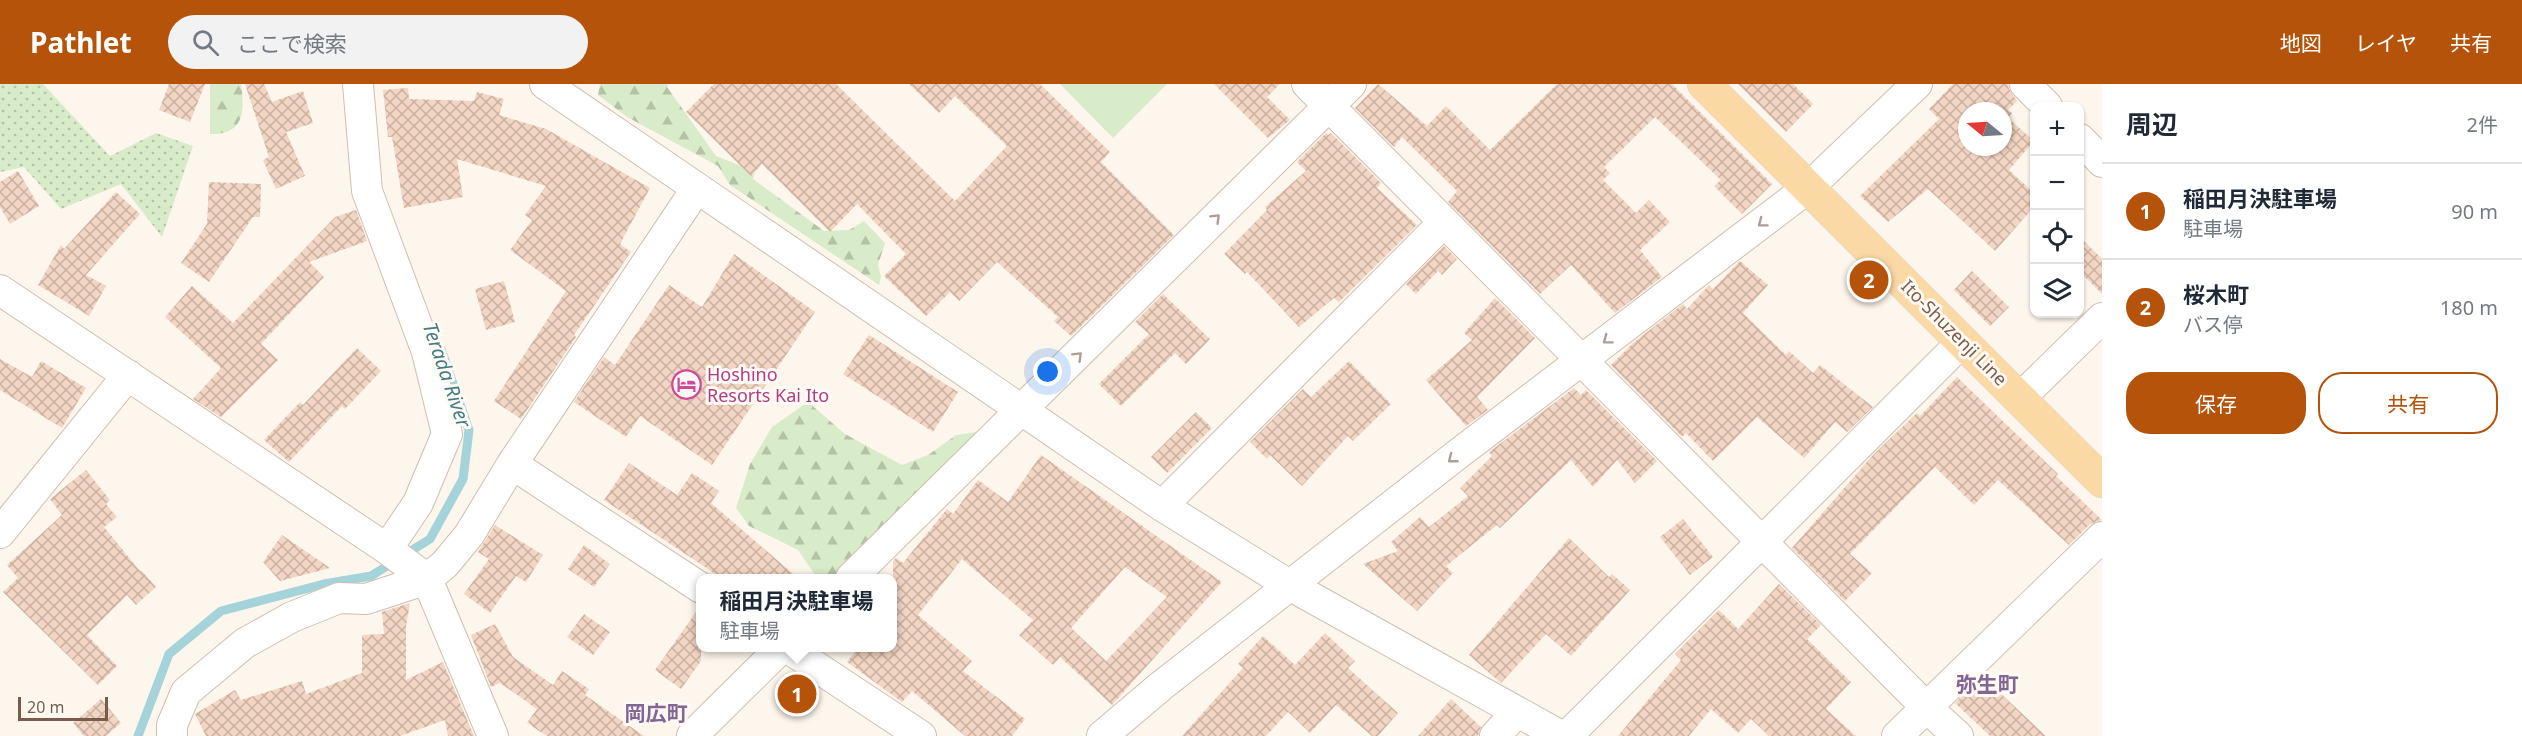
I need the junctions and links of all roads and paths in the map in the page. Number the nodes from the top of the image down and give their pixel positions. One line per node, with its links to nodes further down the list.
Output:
1 (358, 84): 28 (street)
2 (1307, 84): 9 (street)
3 (1352, 84): 9 (street)
4 (1704, 84): 12 (main road, Ito-Shuzenji Line)
5 (1917, 84): 12 (street)
6 (2025, 84): 8 (street)
7 (559, 88): 13 (street)
8 (2043, 102)
9 (1329, 106): 14 (street); 21 (street, one-way to 9)
10 (2084, 144): 11 (street)
11 (2102, 162)
12 (1809, 187): 17 (main road, Ito-Shuzenji Line); 18 (street, one-way to 18)
13 (697, 188): 21 (street); 22 (street)
14 (1444, 222): 18 (street); 24 (street)
15 (0, 290): 19 (street)
16 (2102, 318): 20 (street)
17 (1963, 341): 20 (main road, Ito-Shuzenji Line); 27 (street)
18 (1582, 359): 27 (street); 32 (street, one-way to 32)
19 (128, 375): 25 (street); 28 (street)
20 (2019, 399): 23 (main road, Ito-Shuzenji Line)
21 (1022, 412): 24 (street); 29 (street)
22 (512, 464): 30 (street); 31 (street)
23 (2102, 481)
24 (1162, 506): 32 (street)
25 (0, 533)
26 (2102, 537): 35 (street)
27 (1763, 542): 35 (street); 44 (street)
28 (387, 549): 30 (street)
29 (856, 574)
30 (426, 579): 37 (street); 38 (street)
31 (696, 585)
32 (1291, 586): 36 (street); 41 (street)
33 (777, 652): 39 (street)
34 (794, 652): 40 (street)
35 (1926, 707): 45 (street); 46 (street)
36 (1516, 713): 42 (street); 43 (street)
37 (172, 736)
38 (493, 736)
39 (692, 736)
40 (921, 736)
41 (1102, 736)
42 (1495, 736)
43 (1561, 736)
44 (1567, 736)
45 (1897, 736)
46 (1958, 736)

